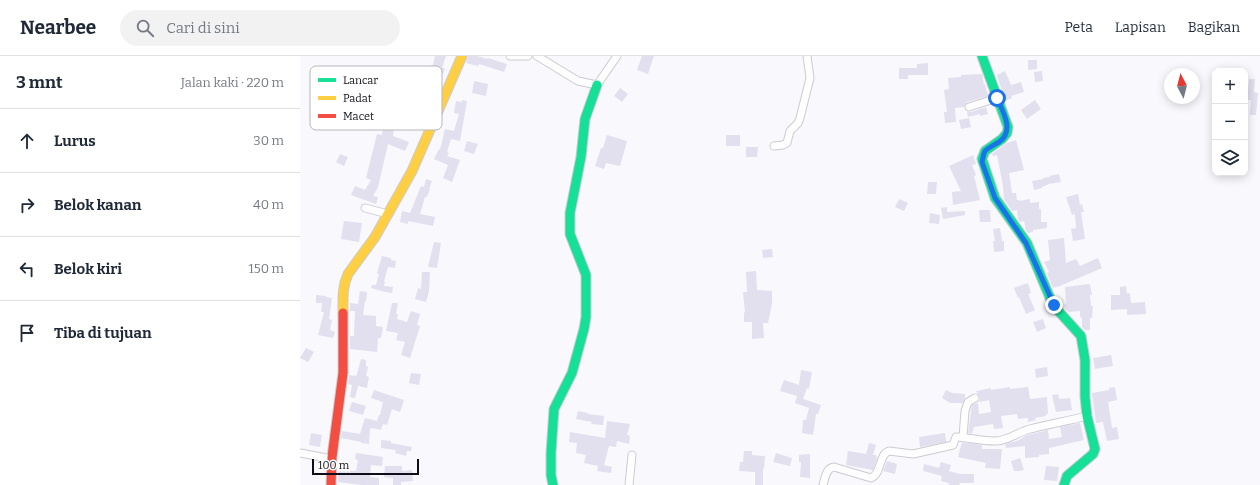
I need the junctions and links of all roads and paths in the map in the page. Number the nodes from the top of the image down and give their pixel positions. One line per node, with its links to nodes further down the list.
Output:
1 (462, 56): 10 (street)
2 (510, 56): 3 (street)
3 (528, 56)
4 (536, 56): 8 (street)
5 (617, 56): 8 (street)
6 (806, 56): 13 (street)
7 (982, 56): 9 (street)
8 (597, 85): 23 (street)
9 (997, 98): 11 (street); 17 (street)
10 (442, 102)
11 (969, 107)
12 (430, 130): 15 (street)
13 (774, 146)
14 (365, 208): 15 (street)
15 (388, 214): 21 (street)
16 (975, 398): 18 (street)
17 (1087, 416): 18 (street); 26 (street)
18 (963, 437): 25 (street)
19 (300, 453): 21 (street)
20 (632, 455): 24 (street)
21 (332, 458): 22 (street)
22 (331, 485)
23 (553, 485)
24 (629, 485)
25 (823, 485)
26 (1064, 485)

